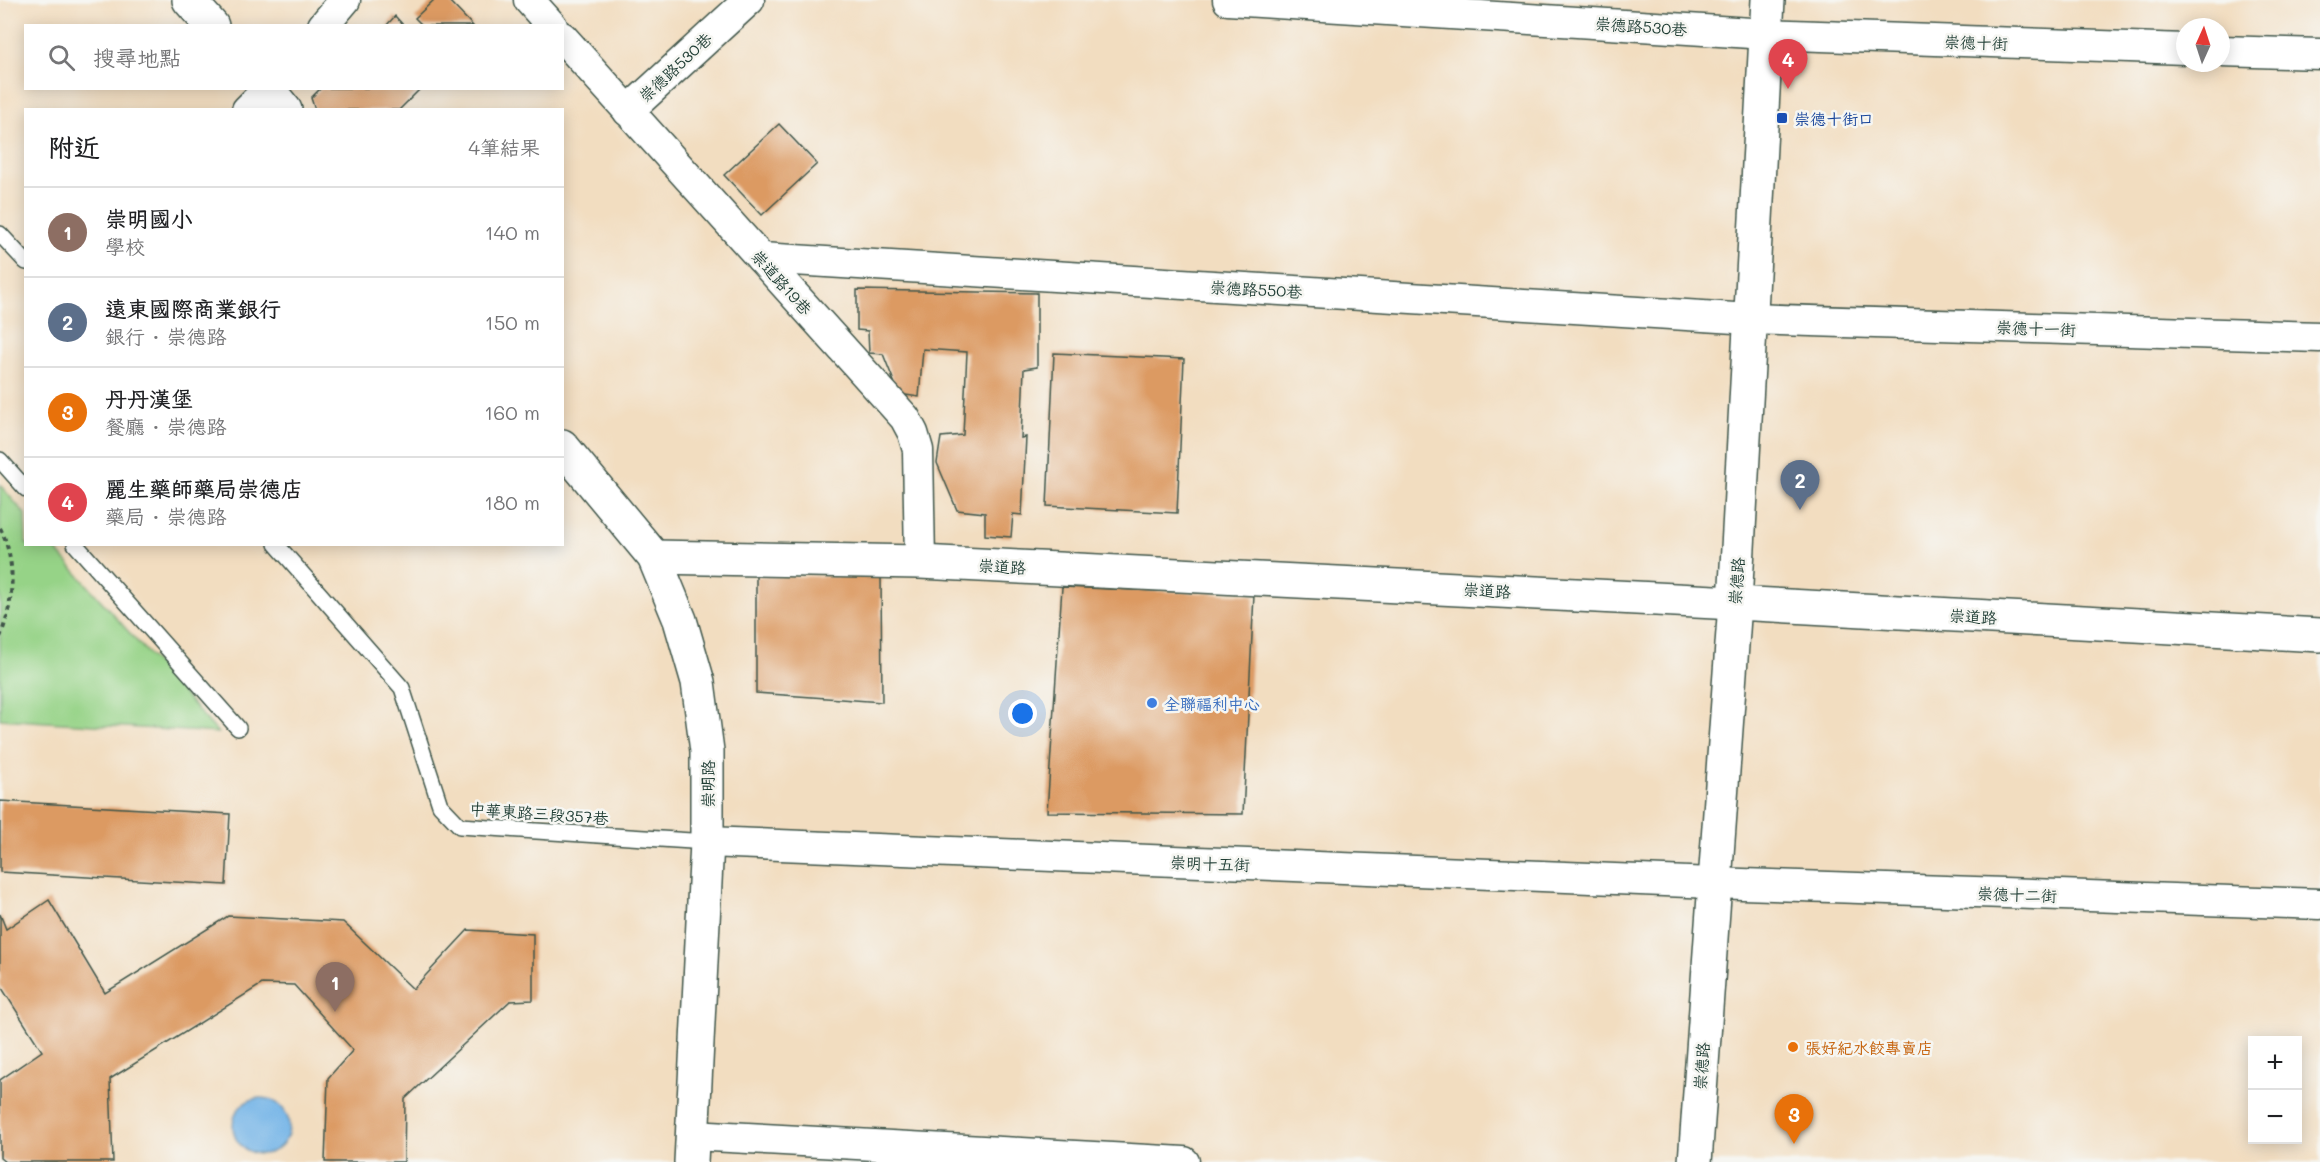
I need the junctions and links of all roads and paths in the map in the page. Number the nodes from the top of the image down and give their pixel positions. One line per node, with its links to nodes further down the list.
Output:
1 (189, 0): 7 (street)
2 (345, 0): 8 (street)
3 (530, 0): 9 (street)
4 (749, 0): 19 (street, 崇德路530巷)
5 (1228, 0): 10 (street, 崇德路530巷)
6 (1768, 0): 10 (street, 崇德路)
7 (210, 24)
8 (325, 24)
9 (550, 24)
10 (1767, 34): 12 (street, 崇德十街); 23 (street, 崇德路)
11 (564, 39): 19 (street, 崇道路19巷)
12 (2176, 49)
13 (2230, 51): 14 (street)
14 (2320, 54)
15 (267, 90): 17 (street)
16 (269, 90): 18 (street)
17 (249, 108)
18 (283, 108)
19 (628, 111): 21 (street, 崇道路19巷)
20 (0, 234): 22 (lane)
21 (761, 258): 23 (street, 崇德路550巷); 32 (street, 崇道路19巷)
22 (24, 260)
23 (1751, 319): 24 (street, 崇德十一街); 33 (street, 崇德路)
24 (2320, 337)
25 (564, 448): 31 (street, 崇明路)
26 (0, 460): 27 (lane)
27 (24, 487)
28 (0, 528): 35 (path)
29 (77, 546): 36 (lane)
30 (278, 546): 37 (lane, 中華東路三段357巷)
31 (654, 557): 32 (street, 崇道路); 37 (street, 崇明路)
32 (920, 562): 33 (street, 崇道路)
33 (1735, 603): 34 (street, 崇道路); 38 (street, 崇德路)
34 (2320, 635)
35 (0, 638)
36 (237, 728)
37 (707, 842): 38 (street, 崇明十五街); 40 (street, 崇明路)
38 (1713, 883): 39 (street, 崇德十二街); 42 (street, 崇德路)
39 (2320, 904)
40 (692, 1149): 41 (street)
41 (1184, 1162)
42 (1695, 1162)

